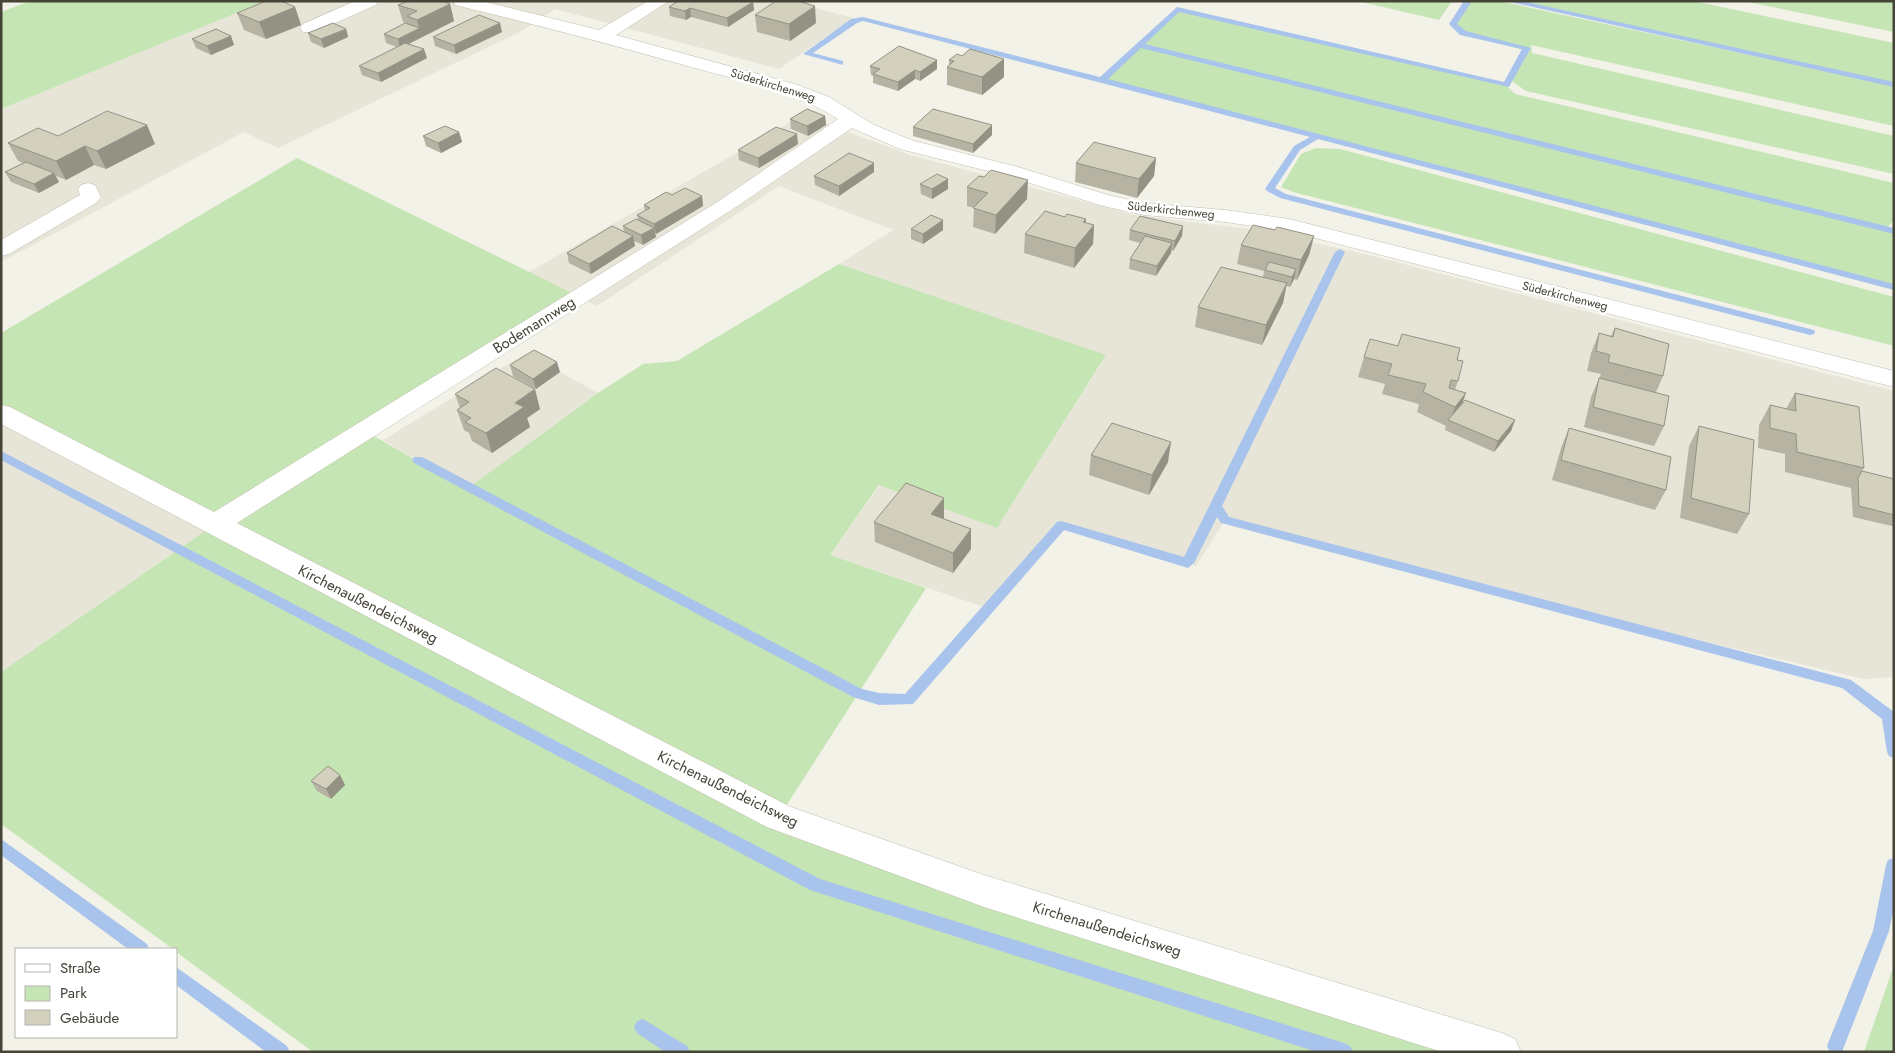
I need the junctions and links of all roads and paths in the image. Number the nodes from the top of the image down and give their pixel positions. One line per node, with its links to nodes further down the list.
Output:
1 (370, 1): 4 (street)
2 (461, 1): 5 (street, Süderkirchenweg)
3 (661, 1): 5 (street)
4 (309, 28)
5 (601, 36): 6 (street, Süderkirchenweg)
6 (850, 120): 9 (street, Süderkirchenweg); 11 (street, Bodemannweg)
7 (88, 189): 8 (street)
8 (1, 249)
9 (1894, 379)
10 (1, 413): 11 (street, Kirchenaußendeichsweg)
11 (214, 525): 12 (street, Kirchenaußendeichsweg)
12 (1502, 1052)

